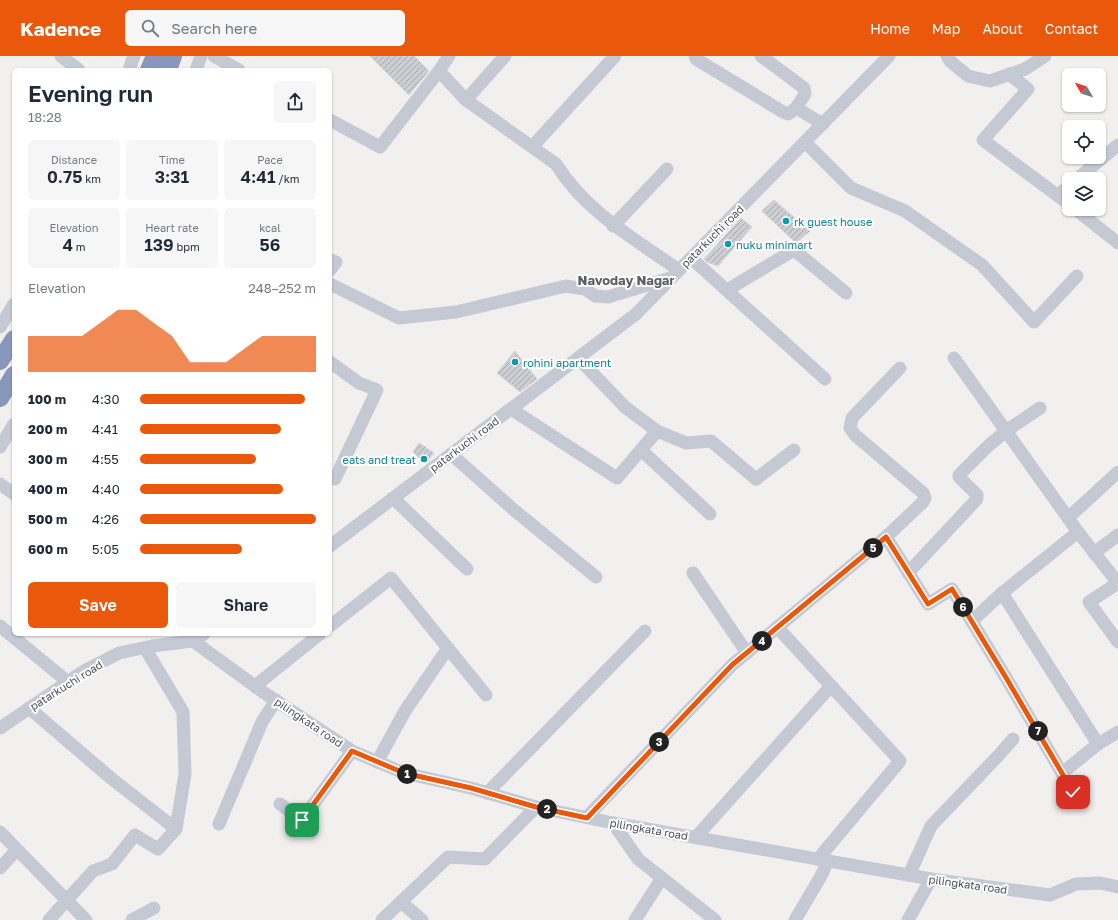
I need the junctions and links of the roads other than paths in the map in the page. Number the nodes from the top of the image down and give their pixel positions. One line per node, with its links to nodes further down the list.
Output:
1 (61, 56): 15 (street)
2 (134, 56): 16 (street)
3 (155, 56): 17 (highway)
4 (173, 56): 18 (highway)
5 (201, 56): 19 (street)
6 (214, 56): 20 (street)
7 (449, 56): 21 (street)
8 (505, 56): 23 (street)
9 (615, 56): 29 (street)
10 (695, 56): 24 (street)
11 (761, 56): 24 (street)
12 (889, 56): 26 (street, patarkuchi road)
13 (947, 56): 22 (street)
14 (1045, 56): 22 (street)
15 (76, 68)
16 (130, 68)
17 (150, 68)
18 (169, 68)
19 (197, 68)
20 (235, 68)
21 (439, 71): 23 (street); 25 (street)
22 (1009, 74): 33 (street)
23 (466, 100): 29 (street)
24 (796, 108): 26 (street)
25 (332, 121)
26 (823, 124): 27 (street, patarkuchi road)
27 (805, 142): 38 (street, patarkuchi road); 42 (street)
28 (1118, 145): 31 (street)
29 (532, 147): 36 (street)
30 (667, 169): 36 (street)
31 (1085, 172)
32 (1062, 192): 33 (street)
33 (1058, 195): 34 (street)
34 (1062, 198)
35 (1084, 216): 37 (street)
36 (614, 226): 41 (street)
37 (1118, 243)
38 (691, 258): 41 (street, patarkuchi road); 44 (street)
39 (332, 261): 40 (street)
40 (332, 267)
41 (675, 274): 43 (street); 49 (street, patarkuchi road)
42 (1077, 276)
43 (332, 285)
44 (727, 290): 45 (street); 55 (street)
45 (846, 293)
46 (12, 307): 47 (street)
47 (0, 327)
48 (12, 342): 51 (highway)
49 (578, 358): 58 (street, patarkuchi road); 60 (street)
50 (954, 358): 61 (street)
51 (0, 361)
52 (332, 363): 67 (street)
53 (900, 368): 75 (street)
54 (12, 378): 56 (highway)
55 (825, 379)
56 (0, 398)
57 (1040, 408): 61 (street)
58 (511, 409): 63 (street); 65 (street, patarkuchi road)
59 (12, 427): 62 (street)
60 (657, 431): 63 (street); 64 (street)
61 (1006, 431): 72 (street); 80 (street)
62 (0, 447)
63 (641, 450): 71 (street)
64 (794, 450)
65 (451, 454): 70 (street, patarkuchi road); 81 (street)
66 (1118, 472): 72 (street)
67 (332, 478)
68 (0, 484): 69 (street)
69 (12, 493)
70 (394, 498): 76 (street, patarkuchi road); 78 (street)
71 (710, 514)
72 (1068, 518): 73 (street)
73 (1078, 532): 77 (street); 82 (street)
74 (1118, 535): 77 (street)
75 (886, 537): 80 (street); 86 (street)
76 (332, 544)
77 (1094, 554): 93 (street)
78 (467, 569)
79 (694, 573): 96 (street)
80 (908, 573): 83 (street)
81 (596, 577)
82 (1002, 593): 83 (street); 106 (street)
83 (972, 621): 109 (street)
84 (332, 624): 95 (street)
85 (0, 626): 88 (street)
86 (777, 628): 96 (street); 99 (street)
87 (646, 631): 111 (street)
88 (12, 636)
89 (12, 636): 97 (street)
90 (201, 636): 92 (street, patarkuchi road)
91 (318, 636): 98 (street)
92 (193, 641): 94 (street, patarkuchi road); 98 (street, pilingkata road)
93 (1118, 642)
94 (145, 648): 97 (street, patarkuchi road); 117 (street)
95 (448, 648): 100 (street); 108 (street)
96 (747, 653): 114 (street)
97 (68, 682): 102 (street, patarkuchi road)
98 (255, 686): 101 (street, pilingkata road)
99 (831, 686): 119 (street); 122 (street)
100 (486, 695)
101 (276, 700): 107 (street, pilingkata road); 116 (street)
102 (29, 708): 103 (street, patarkuchi road); 117 (street)
103 (0, 728)
104 (1118, 732): 106 (street)
105 (1013, 739): 124 (street)
106 (1098, 744): 109 (street)
107 (352, 751): 108 (street, pilingkata road); 112 (street)
108 (377, 762): 111 (street, pilingkata road)
109 (1062, 773): 110 (street)
110 (1073, 792)
111 (487, 793): 113 (street, pilingkata road)
112 (280, 804)
113 (536, 807): 114 (street, pilingkata road); 128 (street)
114 (587, 818): 115 (street, pilingkata road)
115 (613, 823): 119 (street, pilingkata road); 125 (street)
116 (219, 824)
117 (176, 829): 129 (street)
118 (0, 832): 129 (street)
119 (696, 837): 122 (street, pilingkata road)
120 (0, 843): 121 (street)
121 (12, 855): 123 (street); 129 (street)
122 (823, 860): 124 (street, pilingkata road); 139 (street)
123 (0, 868)
124 (908, 875): 126 (street, pilingkata road)
125 (662, 878): 137 (street); 138 (street)
126 (931, 879): 127 (street, pilingkata road); 140 (street)
127 (1118, 887)
128 (401, 902): 135 (street); 136 (street)
129 (65, 903): 131 (street); 132 (street); 133 (street)
130 (154, 908): 134 (street)
131 (49, 920)
132 (76, 920)
133 (86, 920)
134 (132, 920)
135 (382, 920)
136 (422, 920)
137 (635, 920)
138 (715, 920)
139 (795, 920)
140 (908, 920)

